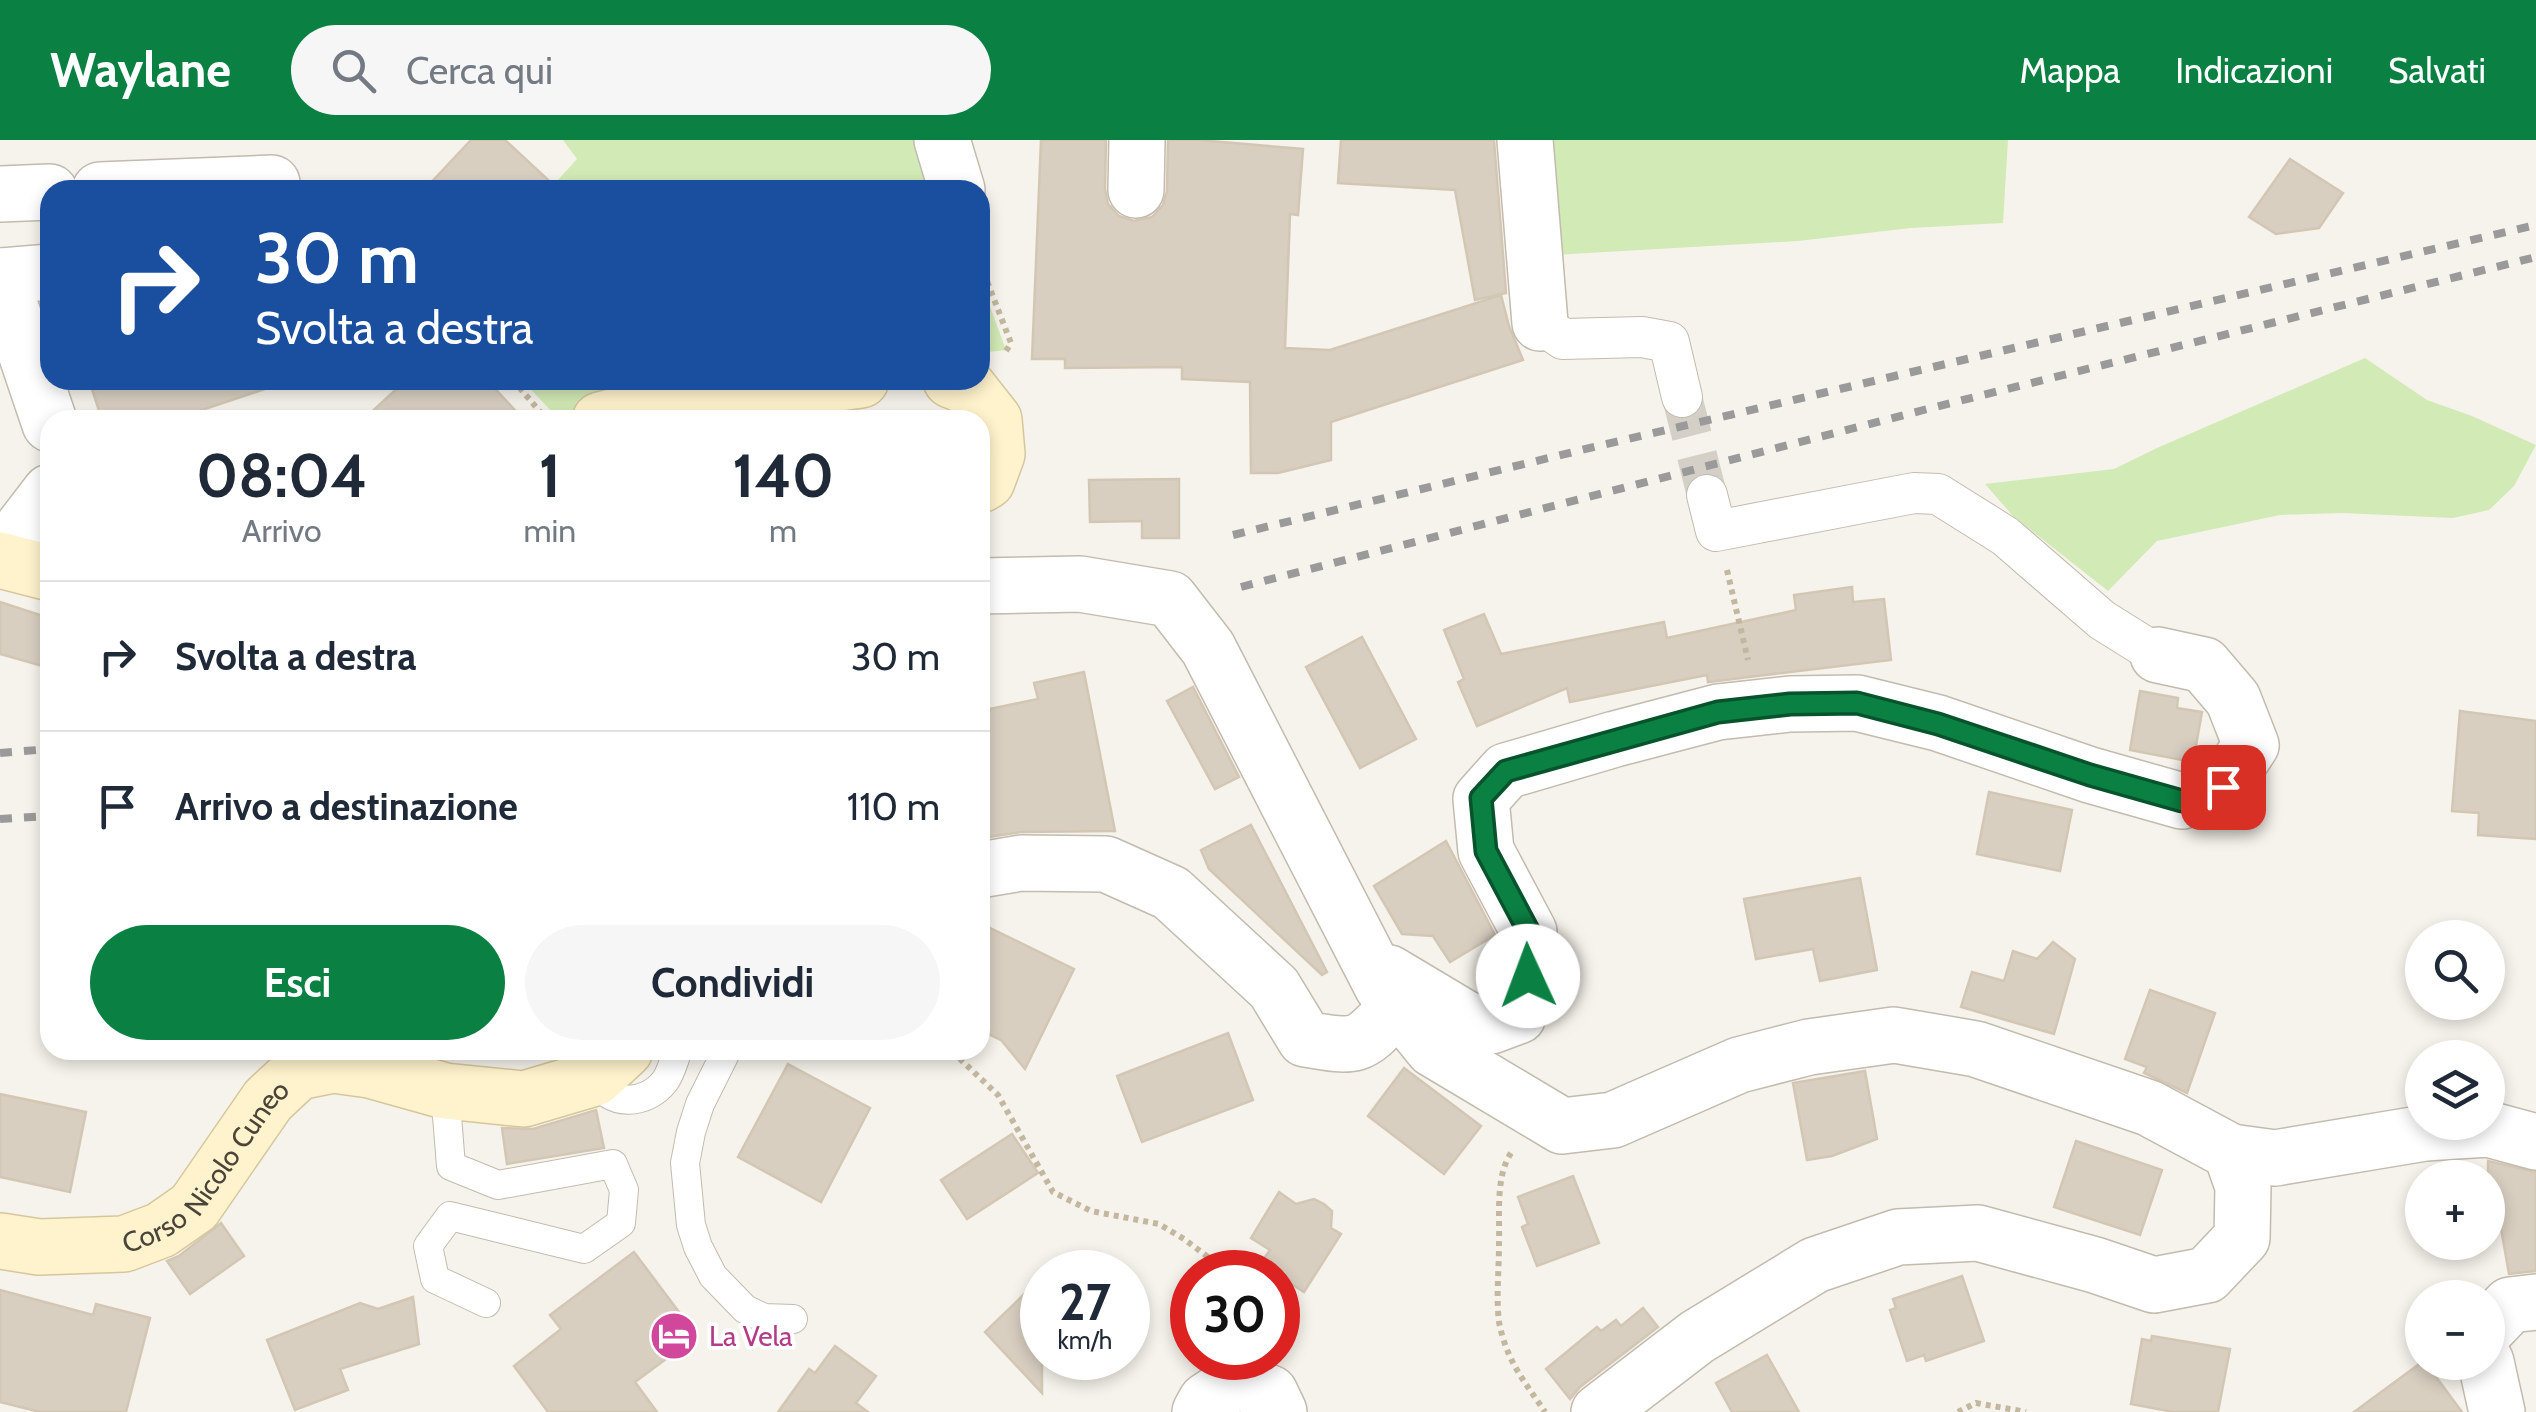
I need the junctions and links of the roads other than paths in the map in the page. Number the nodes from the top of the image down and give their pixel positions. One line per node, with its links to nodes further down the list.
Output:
1 (942, 140): 5 (street)
2 (1525, 140): 10 (street)
3 (264, 171): 4 (street)
4 (186, 180)
5 (953, 180)
6 (40, 192): 7 (street)
7 (0, 194)
8 (40, 273): 9 (street)
9 (0, 276): 14 (street)
10 (1540, 323): 13 (street)
11 (785, 390): 15 (main road)
12 (966, 392): 16 (main road)
13 (1682, 398)
14 (45, 410)
15 (634, 410)
16 (984, 410)
17 (990, 416): 18 (main road)
18 (990, 472)
19 (40, 505): 21 (street)
20 (1712, 512): 24 (street)
21 (0, 559): 22 (main road)
22 (40, 570)
23 (990, 586): 26 (street)
24 (2158, 655): 26 (street)
25 (990, 868): 27 (street)
26 (1369, 961): 27 (street)
27 (1398, 1006): 33 (street)
28 (674, 1060): 30 (lane)
29 (723, 1060): 38 (lane)
30 (610, 1064): 31 (main road, Corso Nicolo Cuneo)
31 (445, 1091): 34 (main road, Corso Nicolo Cuneo); 35 (lane)
32 (2536, 1142): 33 (street)
33 (2231, 1152): 42 (street)
34 (0, 1241)
35 (486, 1302)
36 (2536, 1302): 37 (street)
37 (2505, 1310)
38 (794, 1319)
39 (2490, 1380): 43 (street)
40 (1200, 1412): 41 (street)
41 (1279, 1412)
42 (1599, 1412)
43 (2497, 1412)

